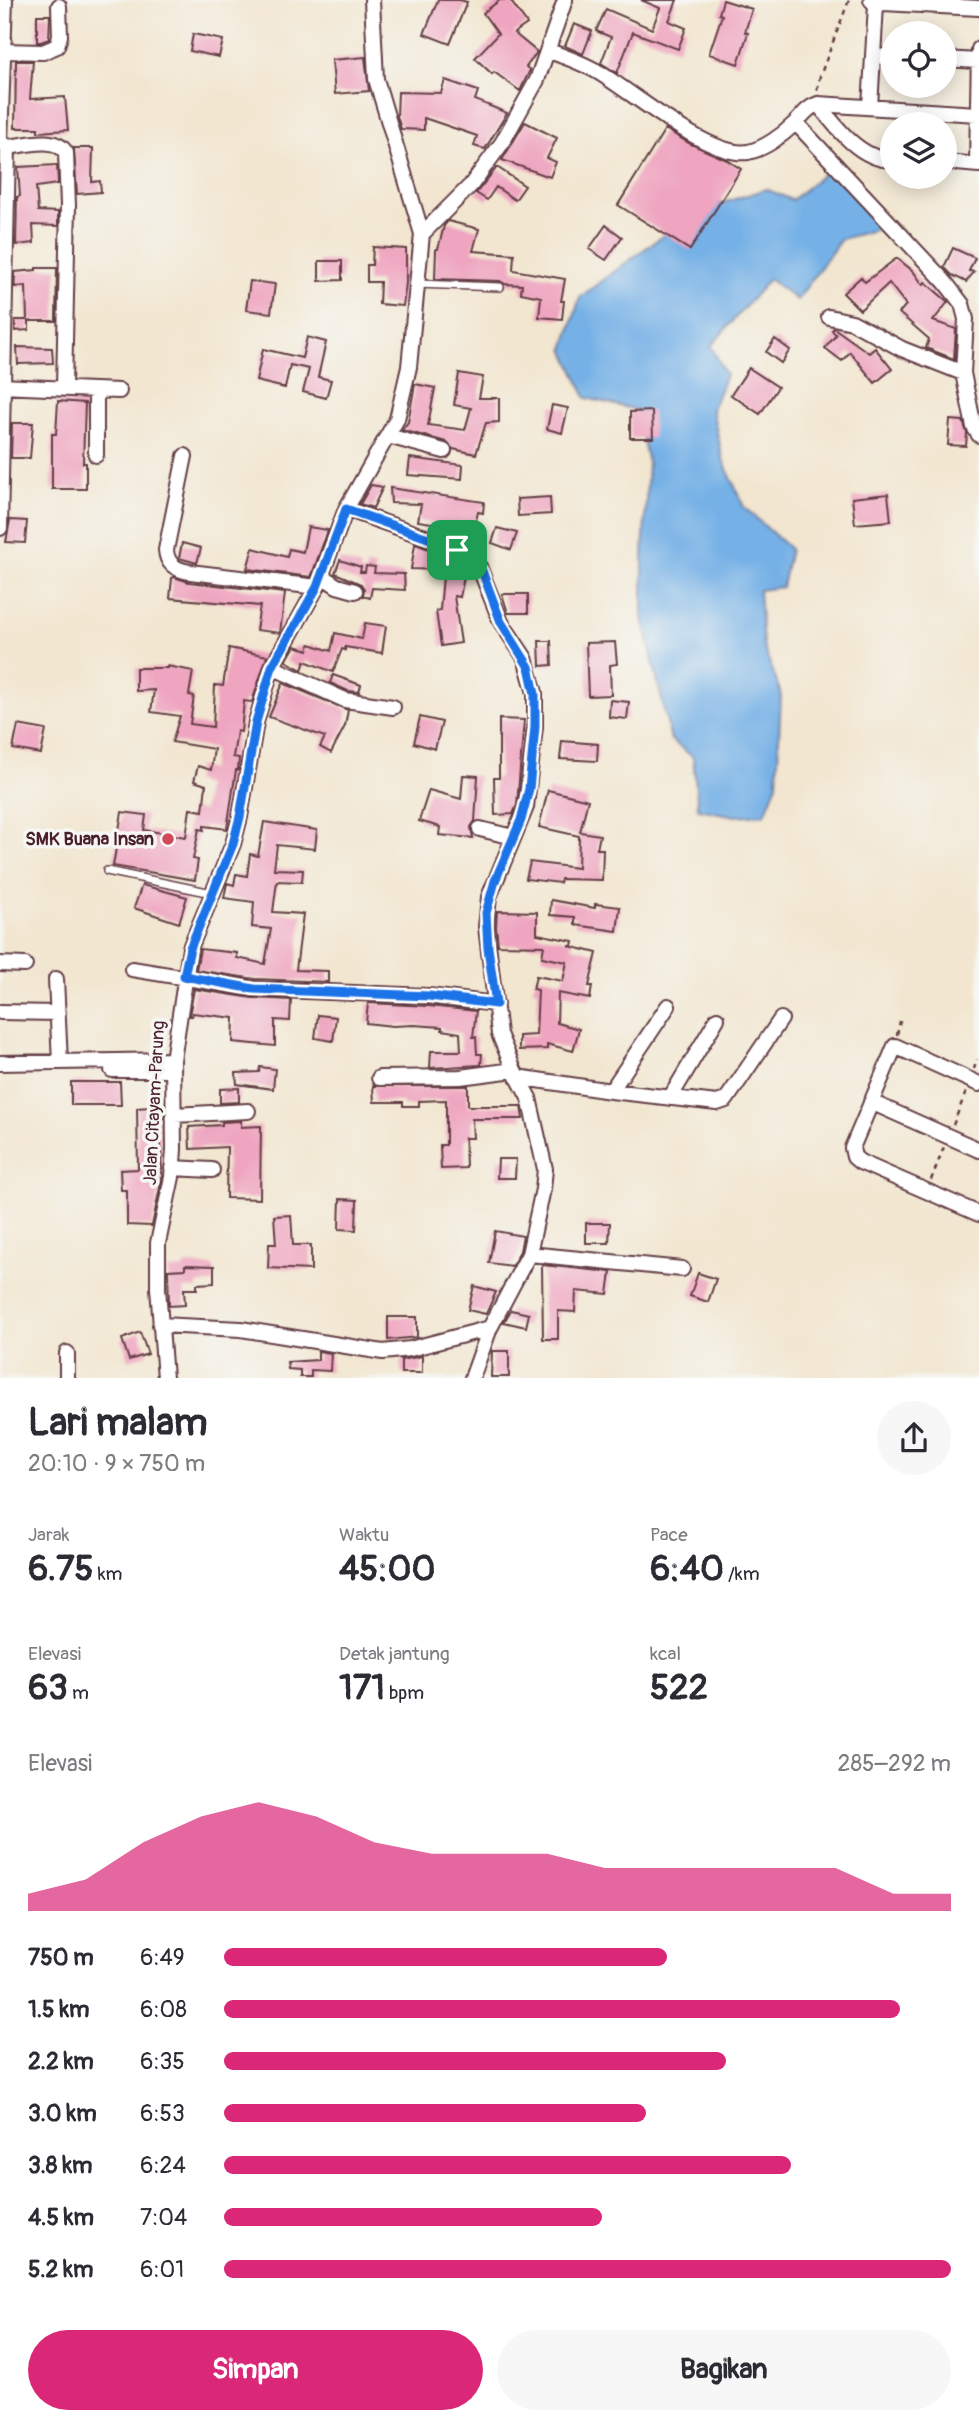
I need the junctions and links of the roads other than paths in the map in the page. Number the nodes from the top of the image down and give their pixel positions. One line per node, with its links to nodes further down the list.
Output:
1 (5, 0): 8 (street)
2 (372, 0): 22 (street, Jalan Citayam-Parung)
3 (874, 3): 6 (street); 10 (street)
4 (561, 4): 9 (street)
5 (59, 6): 8 (street)
6 (979, 8)
7 (979, 50): 13 (street)
8 (3, 51): 18 (street)
9 (549, 51): 17 (street); 22 (street)
10 (874, 56): 11 (street); 15 (street)
11 (880, 56)
12 (957, 60): 13 (street)
13 (978, 61): 16 (street)
14 (818, 104): 15 (street); 17 (street); 19 (street)
15 (870, 107): 16 (street)
16 (977, 114): 21 (street)
17 (796, 123): 26 (street)
18 (3, 144): 27 (street); 28 (street)
19 (880, 158)
20 (957, 163): 21 (street)
21 (978, 164)
22 (422, 234): 23 (street, Jalan Citayam-Parung)
23 (416, 284): 24 (lane); 32 (street, Jalan Citayam-Parung)
24 (500, 287)
25 (829, 317): 26 (street)
26 (963, 373): 31 (street)
27 (2, 386): 28 (street); 37 (street)
28 (64, 387): 29 (street)
29 (96, 390): 30 (street); 34 (street)
30 (119, 391)
31 (979, 435)
32 (388, 436): 33 (street); 36 (street, Jalan Citayam-Parung)
33 (444, 451)
34 (96, 455)
35 (184, 456): 38 (street)
36 (346, 509): 38 (street, Jalan Citayam-Parung); 43 (street)
37 (0, 528)
38 (320, 581): 39 (street); 40 (street, Jalan Citayam-Parung)
39 (355, 591)
40 (272, 667): 41 (street); 45 (street, Jalan Citayam-Parung)
41 (393, 707)
42 (480, 829): 43 (street)
43 (513, 837): 51 (street)
44 (107, 871): 45 (lane)
45 (212, 893): 49 (street, Jalan Citayam-Parung)
46 (0, 964): 47 (street)
47 (25, 965)
48 (132, 968): 49 (street)
49 (184, 976): 51 (street); 60 (street, Jalan Citayam-Parung)
50 (56, 979): 54 (street)
51 (496, 1004): 61 (street)
52 (668, 1006): 64 (street)
53 (0, 1012): 54 (street)
54 (58, 1013): 58 (street)
55 (717, 1019): 65 (street)
56 (781, 1019): 65 (street)
57 (44, 1062): 58 (street); 59 (street); 60 (street)
58 (60, 1062): 60 (street)
59 (0, 1063)
60 (172, 1065): 68 (street, Jalan Citayam-Parung)
61 (515, 1073): 62 (street); 64 (street); 73 (street)
62 (379, 1078)
63 (979, 1084): 66 (street)
64 (611, 1091): 65 (street)
65 (670, 1098)
66 (871, 1102): 69 (street); 72 (street)
67 (248, 1111): 68 (street)
68 (174, 1115): 70 (street, Jalan Citayam-Parung)
69 (979, 1150)
70 (172, 1168): 71 (street); 75 (street, Jalan Citayam-Parung)
71 (212, 1170)
72 (979, 1214)
73 (528, 1254): 74 (street); 76 (street)
74 (682, 1269)
75 (160, 1325): 76 (street); 79 (street, Jalan Citayam-Parung)
76 (490, 1328): 80 (street)
77 (67, 1353): 78 (street)
78 (67, 1377)
79 (165, 1377)
80 (472, 1377)

